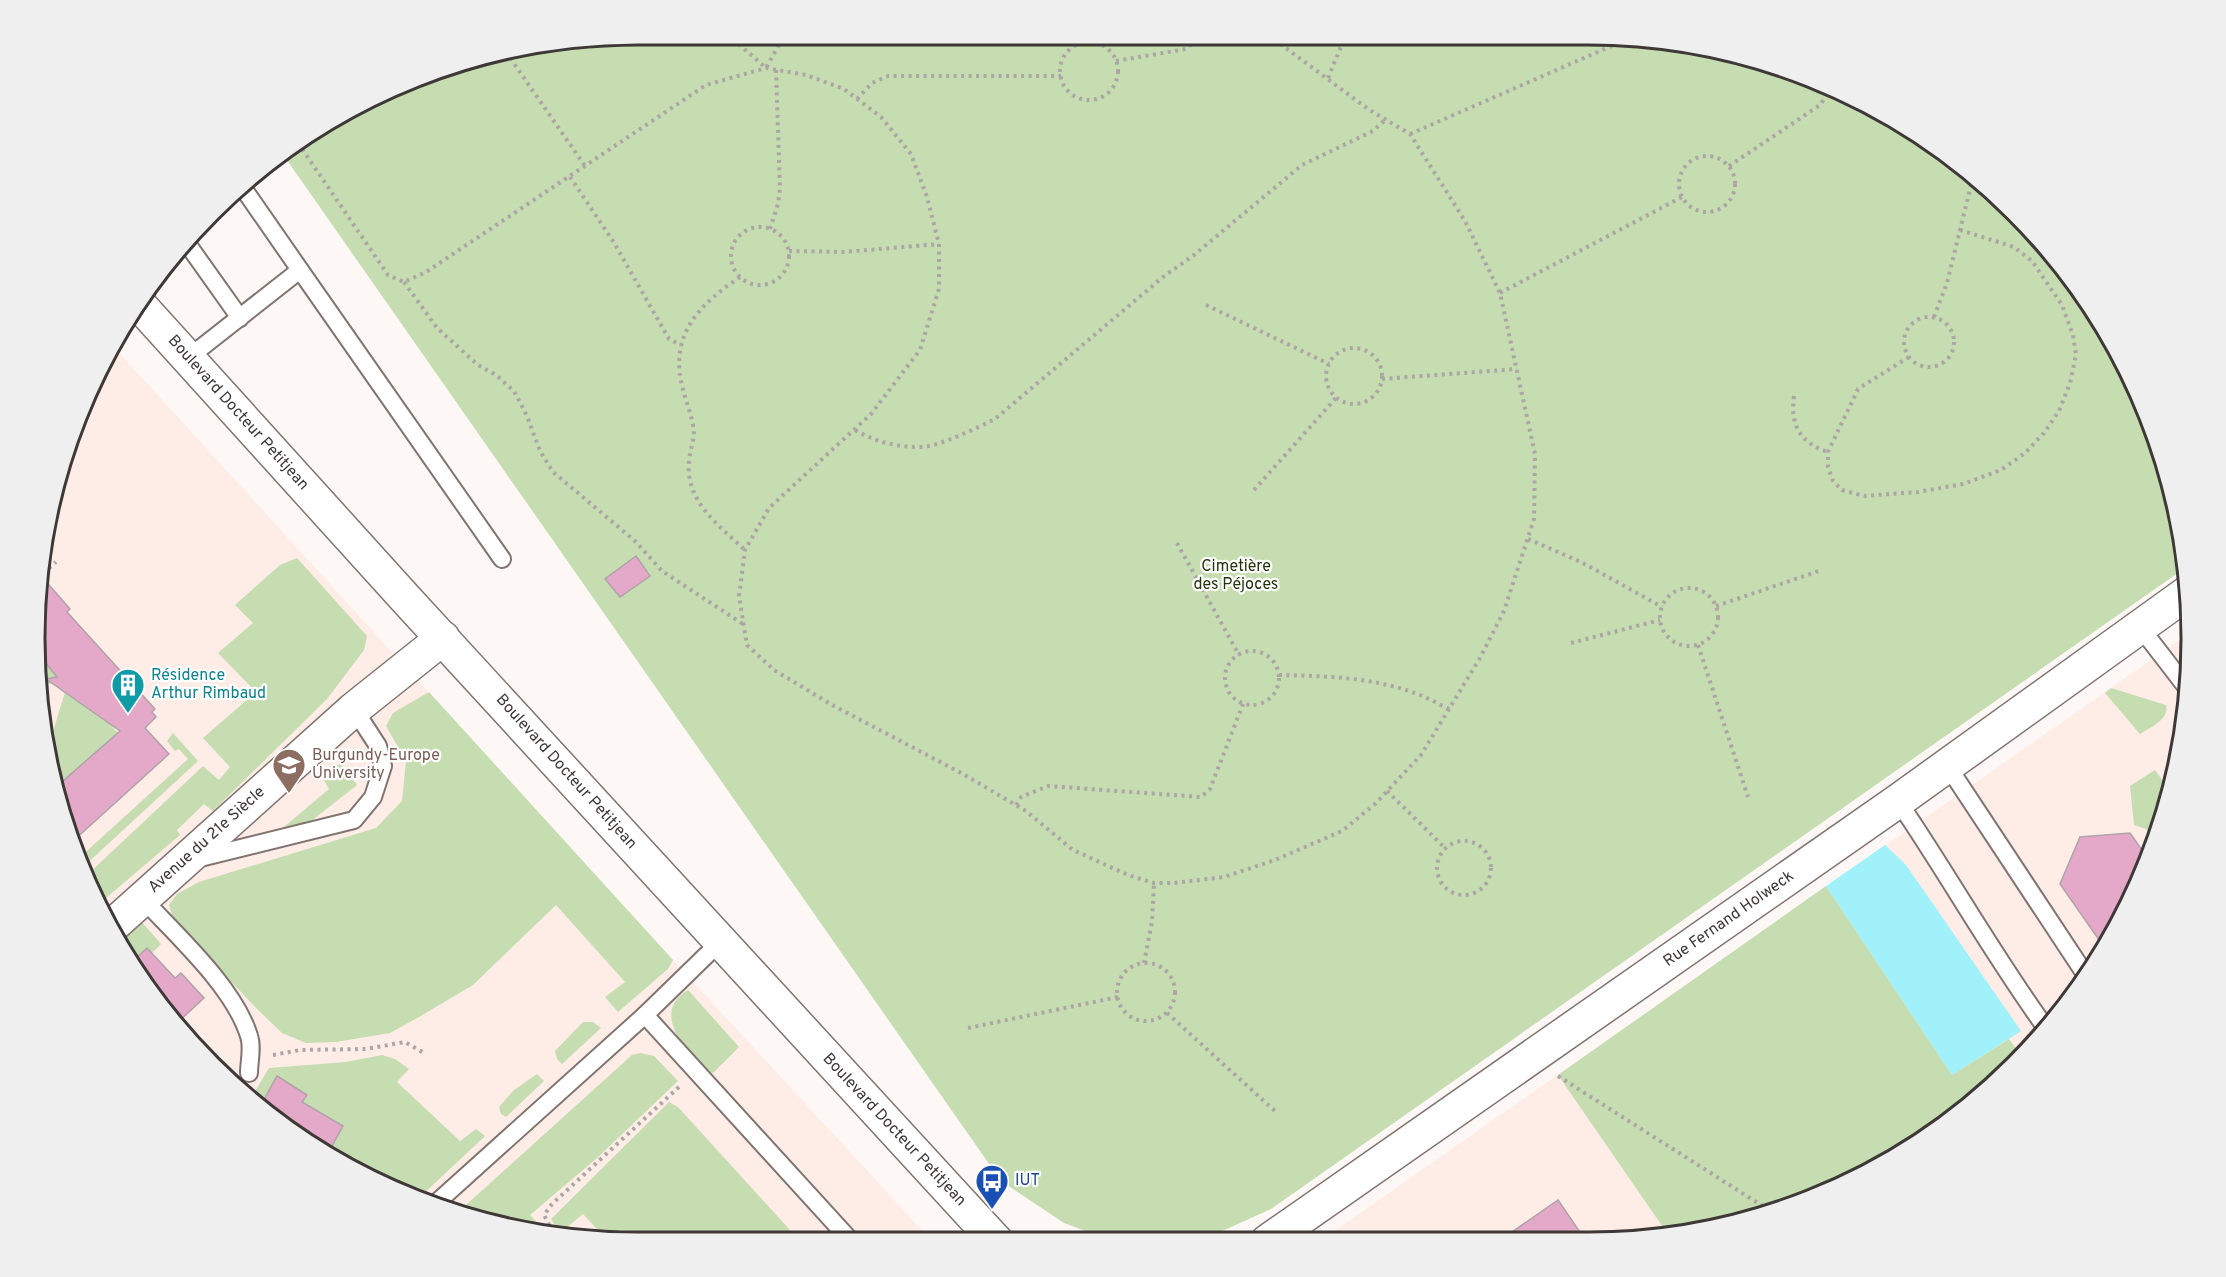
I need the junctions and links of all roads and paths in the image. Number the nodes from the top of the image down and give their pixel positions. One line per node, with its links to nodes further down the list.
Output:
1 (740, 45): 11 (path)
2 (779, 45): 11 (path)
3 (1078, 45): 13 (path)
4 (1099, 45): 10 (path)
5 (1191, 45): 10 (path)
6 (1282, 45): 14 (path)
7 (1342, 45): 14 (path)
8 (1612, 46): 18 (path)
9 (511, 59): 20 (path)
10 (1116, 61): 13 (path)
11 (766, 68): 12 (path); 20 (path)
12 (776, 70): 16 (path); 26 (path)
13 (1061, 76): 16 (path)
14 (1328, 78): 17 (path)
15 (1826, 95): 21 (path)
16 (857, 99): 28 (path)
17 (1386, 119): 18 (path); 47 (path)
18 (1410, 134): 34 (path)
19 (303, 150): 33 (path)
20 (585, 166): 22 (path)
21 (1729, 166): 25 (path); 25 (path)
22 (570, 177): 33 (path); 39 (path)
23 (1971, 186): 27 (path)
24 (246, 193): 31 (lane)
25 (1682, 197): 34 (path)
26 (770, 229): 30 (path); 32 (path)
27 (1960, 230): 37 (path); 48 (path)
28 (939, 244): 30 (path); 47 (path)
29 (191, 249): 38 (lane)
30 (789, 251): 32 (path)
31 (300, 270): 38 (lane); 53 (lane)
32 (740, 277): 39 (path)
33 (404, 282): 61 (path)
34 (1500, 293): 43 (path)
35 (1206, 305): 42 (path)
36 (144, 310): 41 (street, Boulevard Docteur Petitjean)
37 (1934, 317): 40 (path); 40 (path)
38 (240, 318): 41 (lane)
39 (681, 345): 52 (path)
40 (1909, 357): 48 (path)
41 (188, 358): 63 (street, Boulevard Docteur Petitjean)
42 (1329, 364): 44 (path); 46 (path)
43 (1517, 369): 44 (path); 50 (path)
44 (1382, 379): 46 (path)
45 (1794, 396): 48 (path)
46 (1336, 398): 49 (path)
47 (855, 430): 52 (path)
48 (1828, 452)
49 (1254, 490)
50 (1528, 539): 59 (path); 70 (path)
51 (1178, 543): 66 (path)
52 (745, 550): 61 (path)
53 (502, 559)
54 (56, 562): 55 (path)
55 (49, 568)
56 (1819, 571): 58 (path)
57 (2180, 598): 62 (street, Rue Fernand Holweck)
58 (1716, 606): 59 (path); 65 (path)
59 (1662, 607): 60 (path)
60 (1660, 620): 64 (path); 65 (path)
61 (744, 624): 76 (path)
62 (2140, 627): 68 (lane); 72 (street, Rue Fernand Holweck)
63 (443, 638): 71 (street, Avenue du 21e Siècle); 82 (street, Boulevard Docteur Petitjean)
64 (1571, 644)
65 (1698, 645): 74 (path)
66 (1239, 655): 67 (path); 69 (path)
67 (1279, 675): 69 (path); 70 (path)
68 (2180, 679)
69 (1244, 704): 76 (path)
70 (1449, 709): 73 (path)
71 (354, 710): 78 (street, Avenue du 21e Siècle); 78 (lane)
72 (1947, 765): 75 (street, Rue Fernand Holweck); 84 (lane)
73 (1388, 791): 77 (path); 79 (path)
74 (1748, 798)
75 (1898, 801): 88 (lane); 91 (street, Rue Fernand Holweck)
76 (1016, 806): 79 (path)
77 (1445, 848): 77 (path)
78 (181, 863): 80 (street, Avenue du 21e Siècle)
79 (1154, 884): 83 (path)
80 (142, 898): 81 (street, Avenue du 21e Siècle); 92 (lane)
81 (117, 921)
82 (721, 941): 87 (lane); 99 (street, Boulevard Docteur Petitjean)
83 (1144, 963): 85 (path); 86 (path)
84 (2081, 968)
85 (1118, 997): 86 (path); 89 (path)
86 (1167, 1013): 94 (path)
87 (645, 1015): 93 (lane); 95 (lane)
88 (2041, 1021)
89 (968, 1028)
90 (424, 1053): 92 (path)
91 (1529, 1058): 96 (path); 100 (street, Rue Fernand Holweck)
92 (249, 1067)
93 (696, 1072): 97 (path); 98 (lane)
94 (1276, 1112)
95 (441, 1198)
96 (1762, 1206)
97 (549, 1225)
98 (843, 1232)
99 (988, 1232)
100 (1281, 1232)

